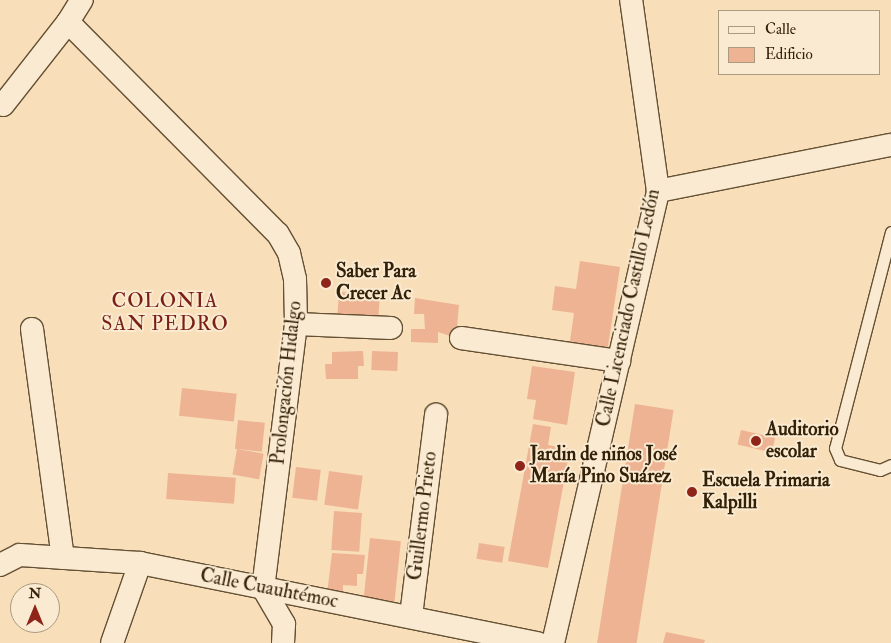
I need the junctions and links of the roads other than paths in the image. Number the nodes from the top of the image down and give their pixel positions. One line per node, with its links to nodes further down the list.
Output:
1 (82, 0): 3 (street)
2 (631, 0): 6 (street, Calle Licenciado Castillo Ledón)
3 (68, 22): 4 (street); 8 (street, Prolongación Hidalgo)
4 (2, 105)
5 (891, 145): 6 (street)
6 (658, 191): 12 (street, Calle Licenciado Castillo Ledón)
7 (891, 232): 14 (lane)
8 (296, 324): 9 (street); 18 (street, Prolongación Hidalgo)
9 (392, 328)
10 (32, 329): 15 (street)
11 (460, 338): 12 (street)
12 (619, 360): 23 (street, Calle Licenciado Castillo Ledón)
13 (436, 416): 19 (street, Guillermo Prieto)
14 (891, 465)
15 (64, 558): 16 (street, Calle Cuauhtémoc); 17 (street, Calle Cuauhtémoc)
16 (140, 563): 18 (street, Calle Cuauhtémoc); 20 (street)
17 (0, 565)
18 (263, 588): 19 (street, Calle Cuauhtémoc); 21 (street)
19 (411, 616): 22 (street, Calle Cuauhtémoc)
20 (112, 643)
21 (283, 643)
22 (538, 643)
23 (553, 643)

